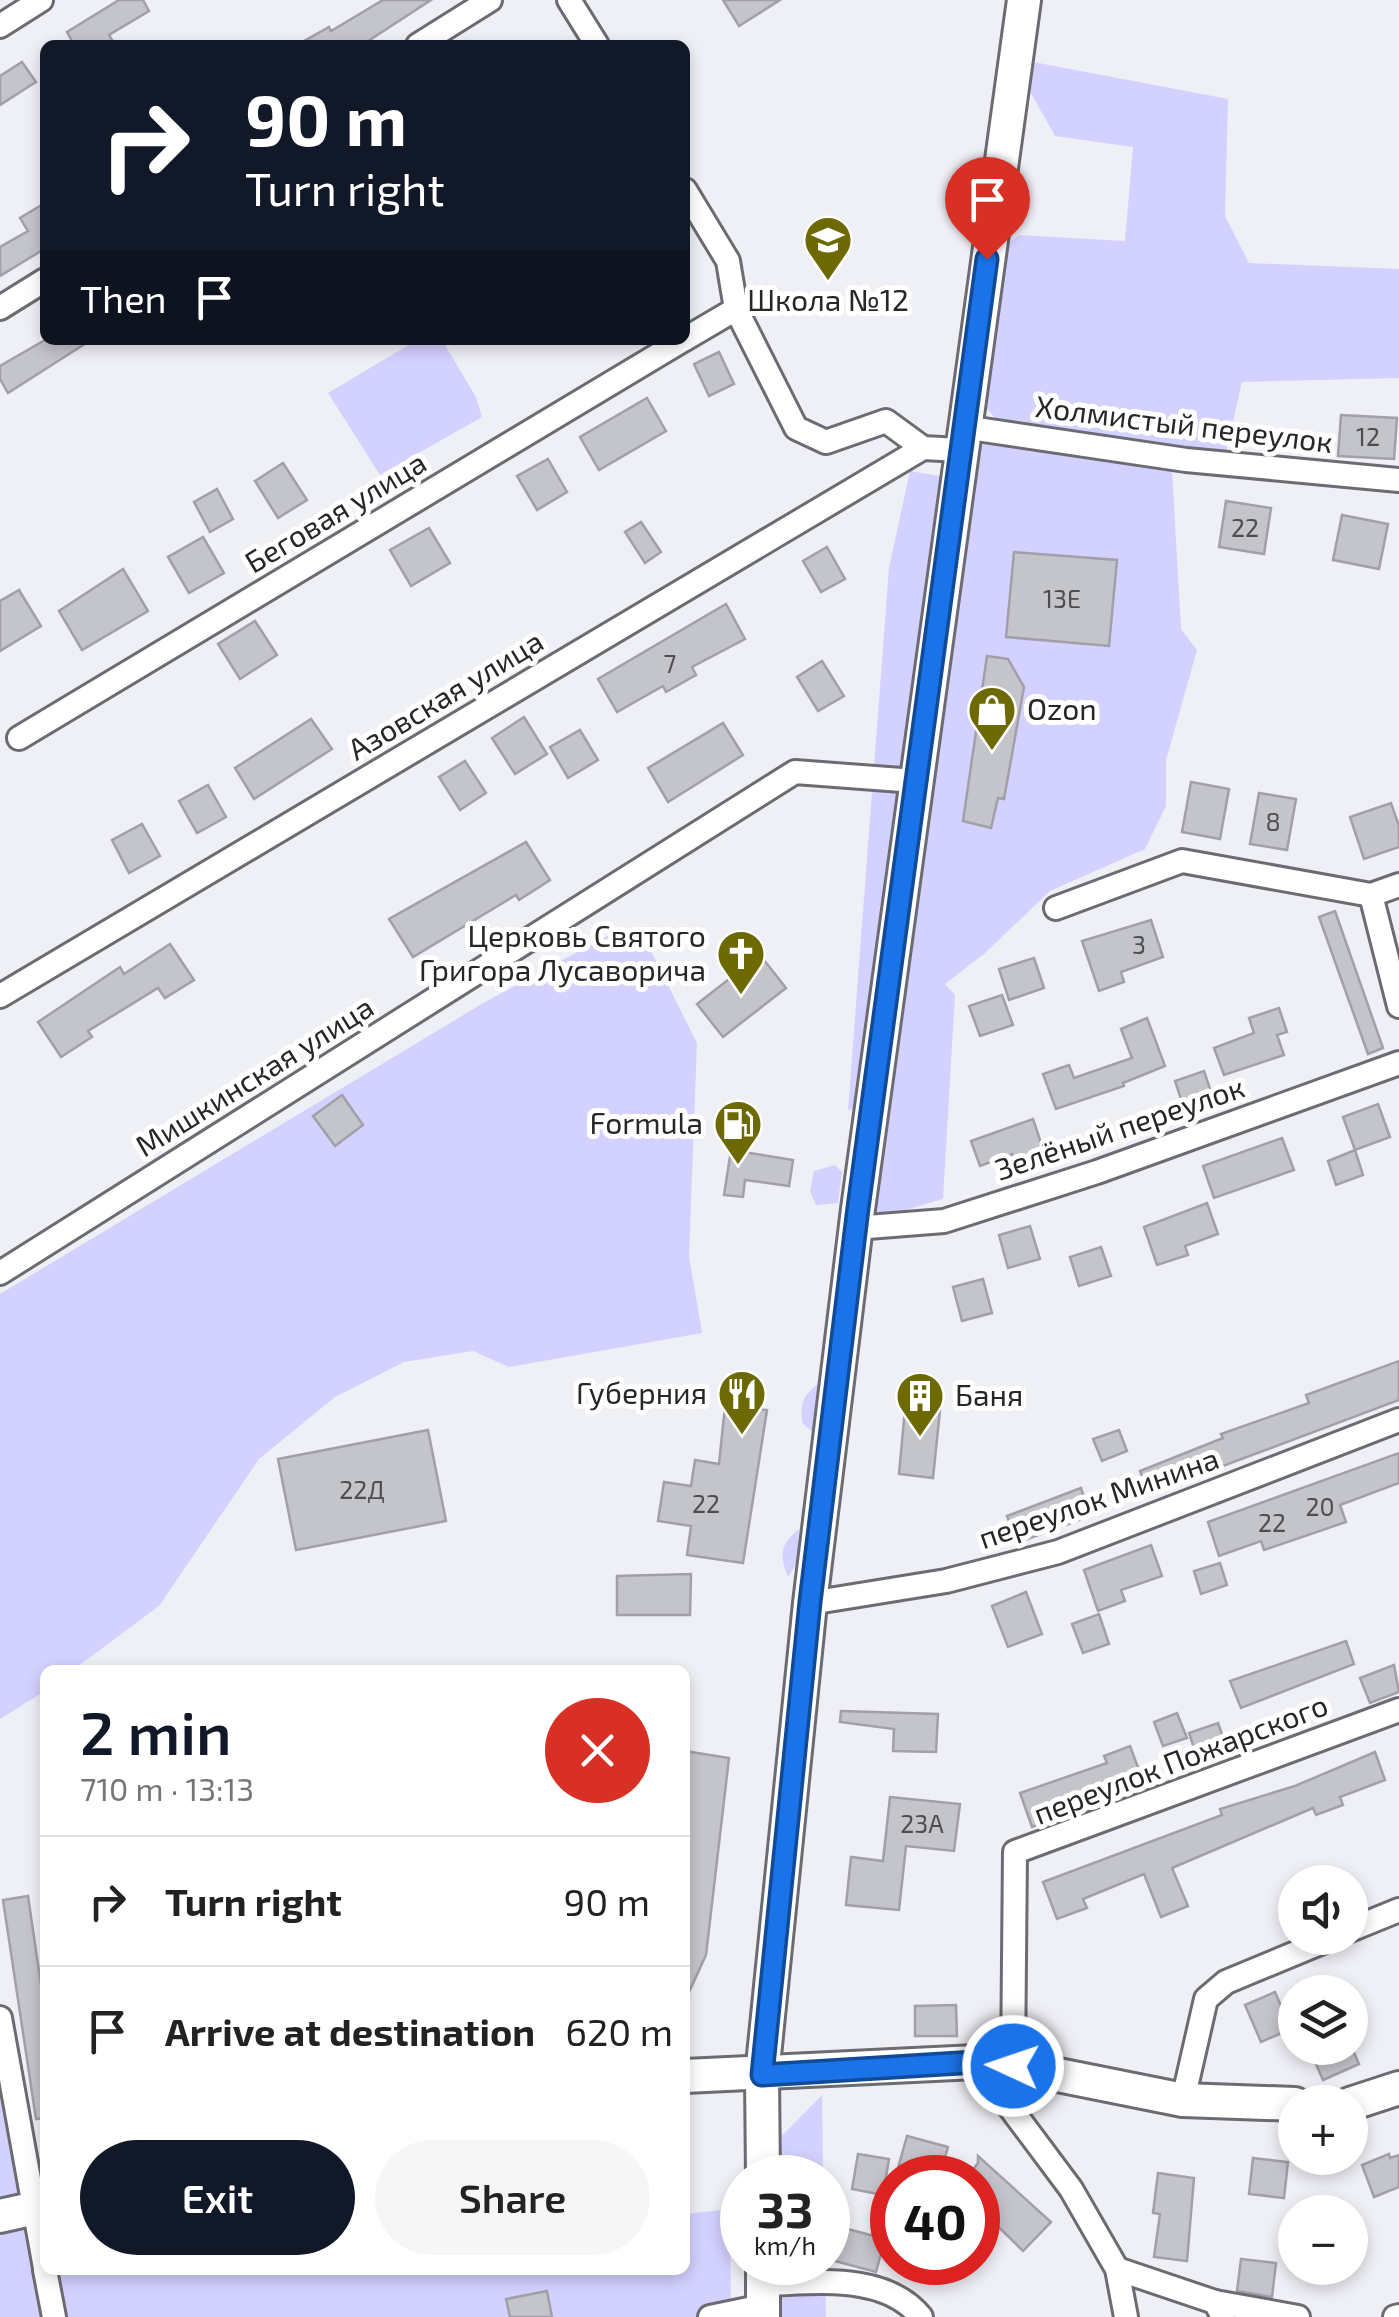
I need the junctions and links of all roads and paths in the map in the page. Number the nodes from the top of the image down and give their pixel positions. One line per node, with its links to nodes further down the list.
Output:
1 (41, 0): 5 (street)
2 (490, 0): 6 (street)
3 (569, 0): 7 (street)
4 (1024, 0): 14 (main road)
5 (0, 26)
6 (426, 40)
7 (593, 40)
8 (690, 198): 11 (street)
9 (40, 283): 10 (street)
10 (0, 308)
11 (736, 309): 12 (street, Беговая улица); 15 (street)
12 (690, 336)
13 (676, 345): 17 (street, Беговая улица)
14 (961, 439): 15 (street, Холмистый переулок); 16 (street, Холмистый переулок); 18 (main road)
15 (923, 448): 22 (street, Азовская улица)
16 (1399, 480)
17 (19, 738)
18 (915, 781): 25 (main road); 26 (street, Мишкинская улица)
19 (1399, 886): 20 (street)
20 (1371, 895): 21 (street); 23 (street)
21 (1056, 908)
22 (0, 996)
23 (1399, 1006)
24 (1399, 1063): 25 (street, Зелёный переулок)
25 (855, 1228): 28 (main road)
26 (0, 1273)
27 (1399, 1420): 28 (street, переулок Минина)
28 (810, 1602): 36 (main road)
29 (1399, 1710): 35 (street, переулок Пожарского)
30 (1399, 1910): 31 (street)
31 (1368, 1923)
32 (1291, 1955): 40 (street)
33 (0, 2018): 43 (street)
34 (976, 2062): 35 (main road); 36 (main road); 45 (street)
35 (1013, 2066): 40 (main road)
36 (762, 2075): 37 (main road); 42 (main road)
37 (690, 2076)
38 (1399, 2088): 39 (main road)
39 (1368, 2098)
40 (1183, 2100): 41 (main road)
41 (1278, 2103)
42 (762, 2155)
43 (39, 2207): 44 (main road)
44 (0, 2216)
45 (1117, 2270): 48 (street); 52 (street)
46 (46, 2275): 49 (street)
47 (763, 2293): 50 (street); 51 (street)
48 (1219, 2309): 53 (street)
49 (54, 2317)
50 (710, 2317)
51 (922, 2317)
52 (1126, 2317)
53 (1298, 2317)

